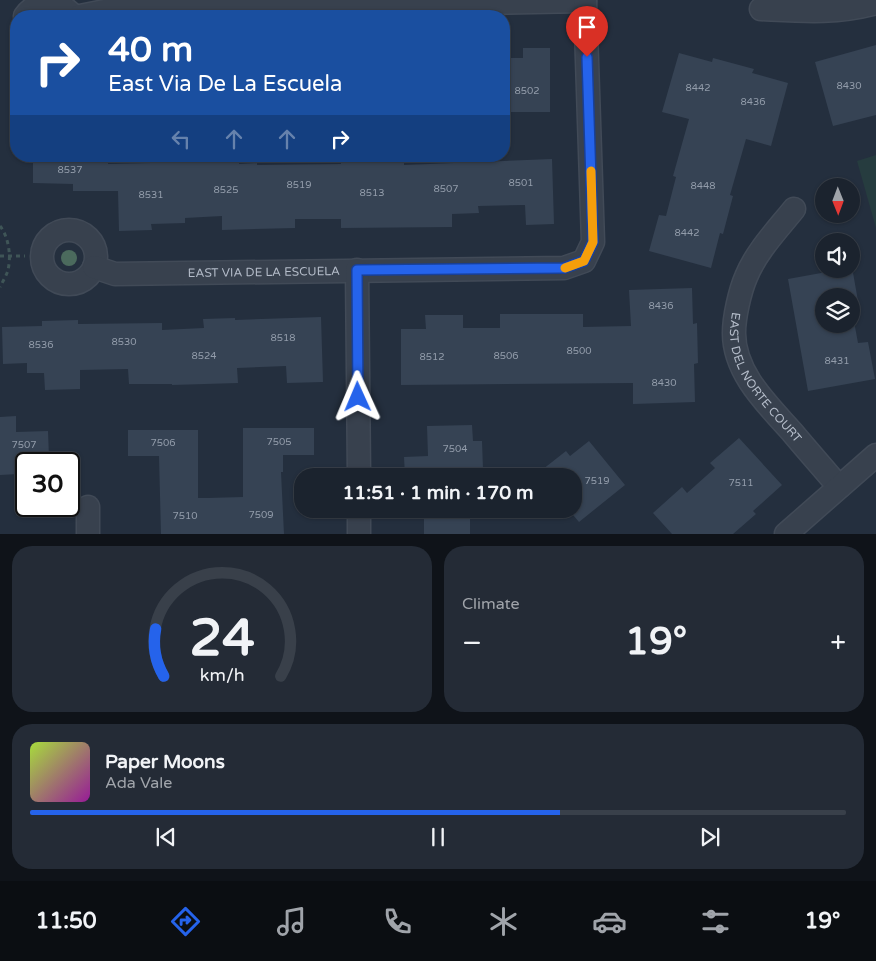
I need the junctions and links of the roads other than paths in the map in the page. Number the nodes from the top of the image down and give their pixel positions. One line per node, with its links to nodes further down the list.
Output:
1 (585, 1): 6 (street); 9 (street, EAST VIA DE LA ESCUELA)
2 (876, 2): 3 (street)
3 (761, 9)
4 (30, 10): 5 (street)
5 (66, 10)
6 (110, 10)
7 (794, 209): 12 (street, EAST DEL NORTE COURT)
8 (94, 266): 9 (street, EAST VIA DE LA ESCUELA)
9 (357, 270): 11 (street)
10 (876, 454): 12 (street)
11 (358, 468)
12 (839, 487): 17 (street)
13 (88, 507): 15 (street)
14 (359, 518): 16 (street)
15 (88, 534)
16 (359, 534)
17 (786, 534)

